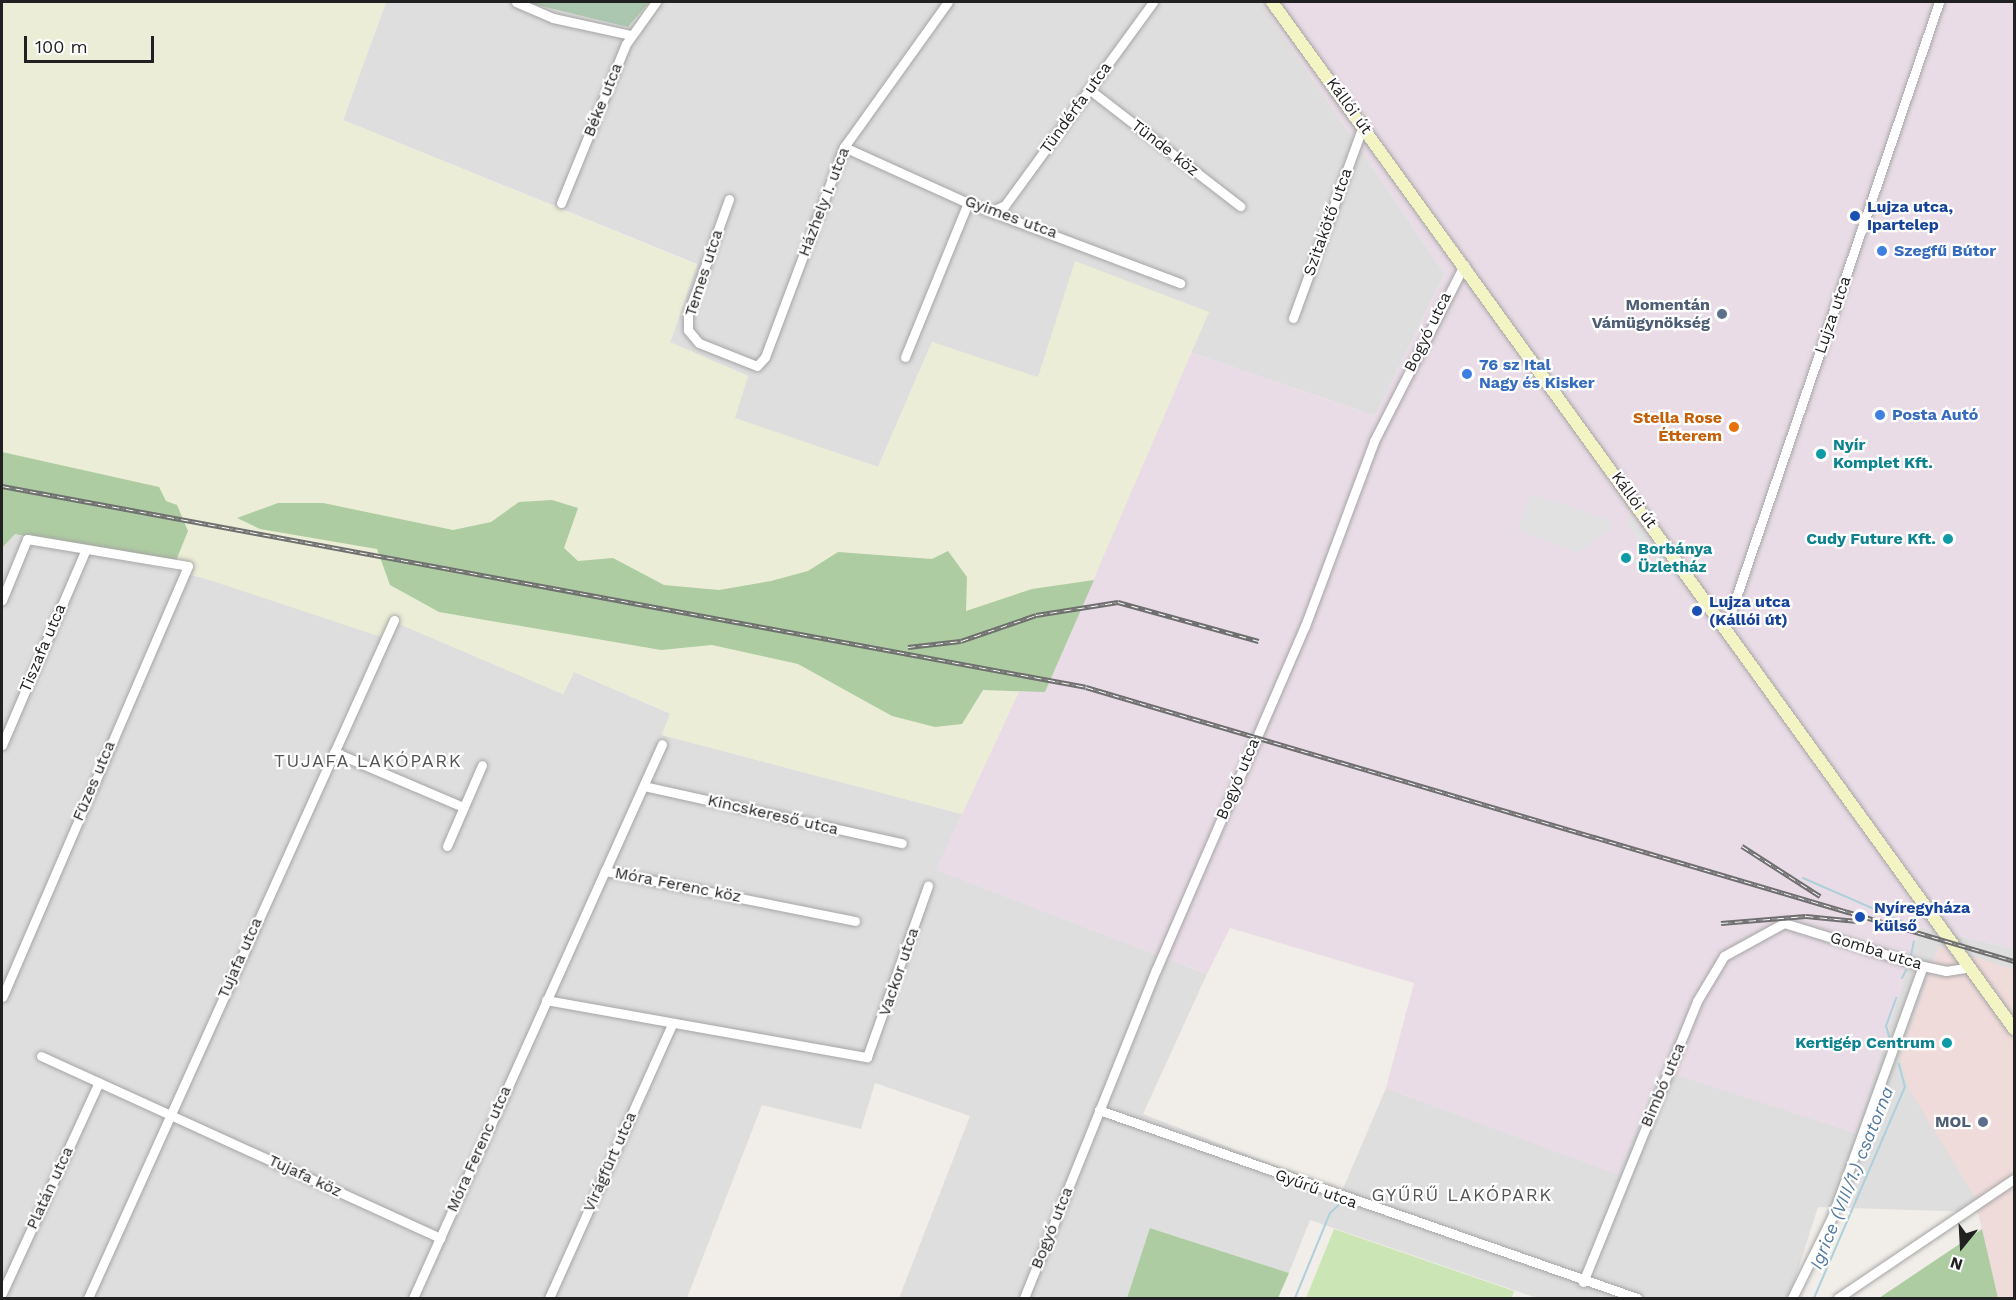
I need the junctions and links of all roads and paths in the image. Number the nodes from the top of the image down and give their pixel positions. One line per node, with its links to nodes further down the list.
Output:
1 (516, 2): 7 (street)
2 (656, 2): 7 (street, Béke utca)
3 (948, 2): 10 (street, Házhely I. utca)
4 (1153, 2): 8 (street, Tündérfa utca)
5 (1272, 2): 9 (main road, Kállói út)
6 (1939, 2): 26 (street, Lujza utca)
7 (631, 35): 13 (street, Béke utca)
8 (1090, 90): 14 (street, Tünde köz); 15 (street, Tündérfa utca)
9 (1363, 126): 16 (main road, Kállói út); 18 (street, Szitakötő utca)
10 (844, 147): 12 (street, Gyimes utca); 19 (street, Házhely I. utca)
11 (729, 199): 19 (street, Temes utca)
12 (968, 202): 15 (street, Gyimes utca); 20 (street)
13 (561, 203)
14 (1240, 206)
15 (994, 210): 17 (street, Gyimes utca)
16 (1464, 265): 26 (main road, Kállói út); 47 (street, Bogyó utca)
17 (1180, 283)
18 (1293, 318)
19 (765, 357)
20 (905, 357)
21 (85, 551): 23 (street); 24 (street); 28 (street, Tiszafa utca)
22 (192, 557): 23 (street, Füzes utca)
23 (188, 566): 41 (street, Füzes utca)
24 (2, 600)
25 (394, 620): 29 (street, Tujafa utca)
26 (1726, 627): 40 (main road, Kállói út)
27 (662, 744): 31 (street)
28 (2, 745)
29 (334, 752): 32 (street); 48 (street, Tujafa utca)
30 (482, 765): 32 (street)
31 (644, 786): 33 (street, Kincskereső utca); 35 (street)
32 (463, 807): 34 (street)
33 (902, 843)
34 (447, 846)
35 (604, 871): 37 (street, Móra Ferenc köz); 42 (street, Móra Ferenc köz)
36 (928, 886): 43 (street, Vackor utca)
37 (855, 921)
38 (1784, 923): 39 (street, Gomba utca); 51 (street, Bimbó utca)
39 (1923, 966): 40 (street, Gomba utca); 58 (street)
40 (1970, 967): 44 (main road, Kállói út)
41 (2, 997)
42 (546, 1000): 43 (street); 50 (street, Móra Ferenc utca)
43 (671, 1026): 55 (street, Virágfürt utca)
44 (2014, 1029)
45 (41, 1056): 46 (street, Tujafa köz)
46 (99, 1082): 48 (street, Tujafa köz); 52 (street, Platán utca)
47 (1099, 1110): 51 (street, Gyűrű utca); 56 (street, Bogyó utca)
48 (170, 1114): 50 (street, Tujafa köz); 53 (street, Tujafa utca)
49 (2012, 1183): 59 (street)
50 (440, 1238): 54 (street, Móra Ferenc utca)
51 (1583, 1282): 57 (street, Gyűrű utca)
52 (2, 1293)
53 (88, 1299)
54 (413, 1299)
55 (549, 1299)
56 (1024, 1299)
57 (1637, 1299)
58 (1792, 1299)
59 (1838, 1299)

